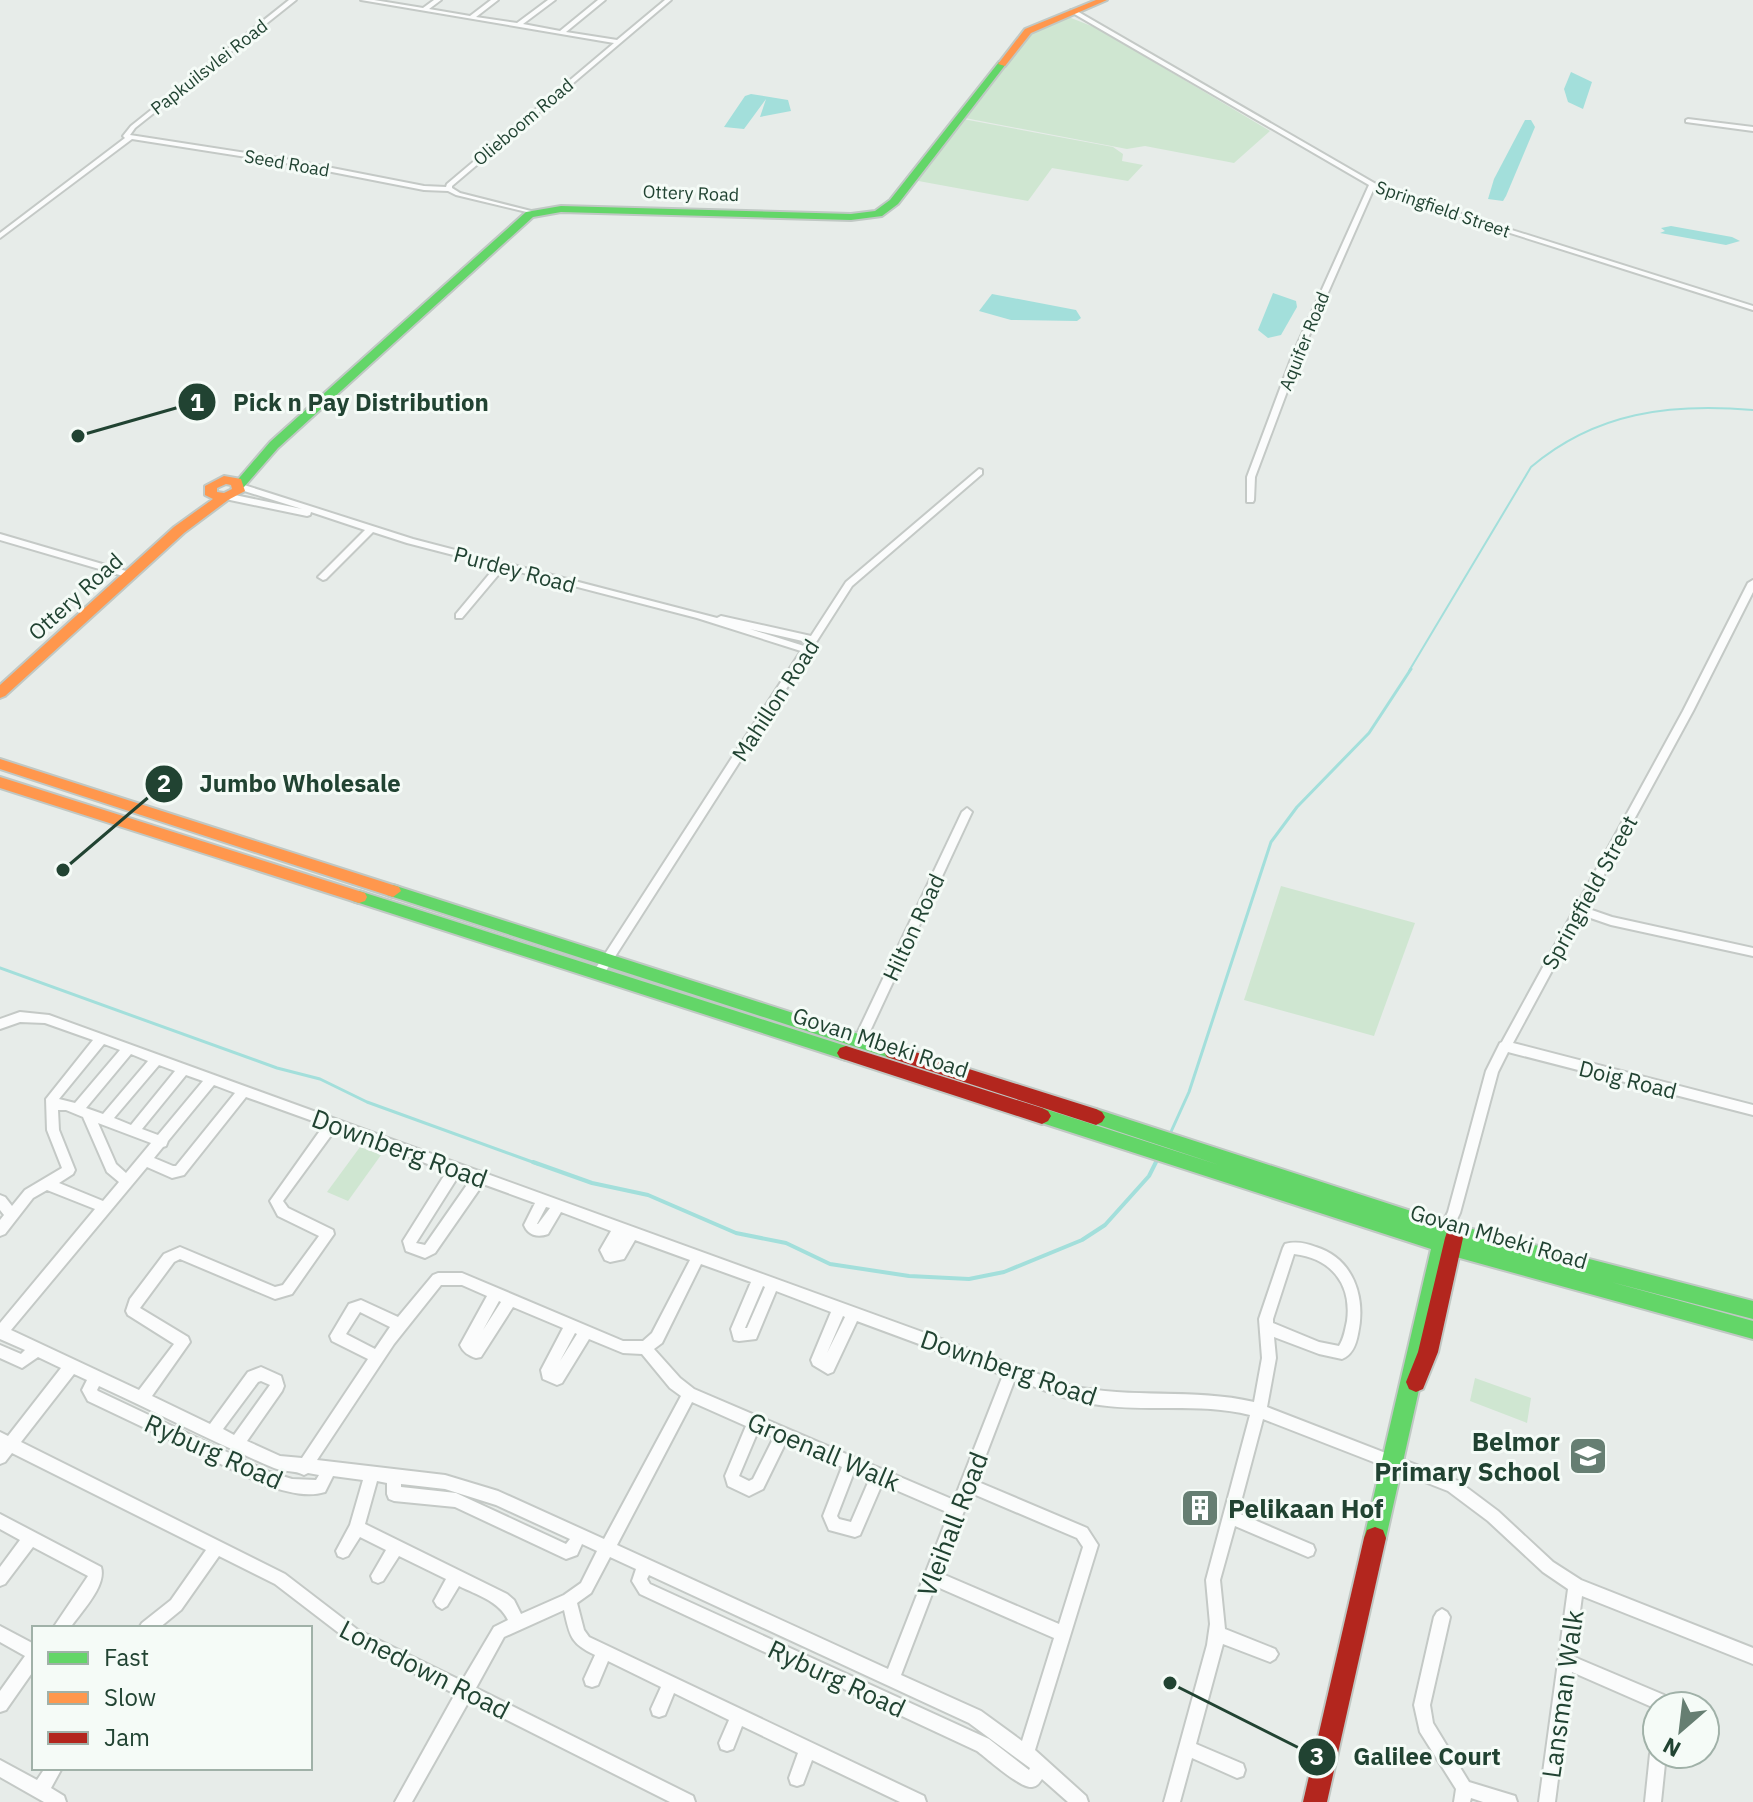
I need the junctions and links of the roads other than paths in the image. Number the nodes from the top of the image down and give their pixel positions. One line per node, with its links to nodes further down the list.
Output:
1 (293, 0): 18 (street, Papkuilsvlei Road)
2 (364, 0): 9 (street)
3 (438, 0): 10 (street)
4 (495, 0): 12 (street)
5 (552, 0): 13 (street)
6 (602, 0): 14 (street)
7 (668, 0): 15 (street, Olieboom Road)
8 (1103, 0): 11 (main road, Ottery Road)
9 (380, 1): 10 (street)
10 (424, 10): 12 (street)
11 (1073, 11): 19 (street, Springfield Street); 21 (main road, Ottery Road)
12 (472, 17): 13 (street)
13 (519, 25): 14 (street)
14 (562, 32): 15 (street)
15 (619, 42): 20 (street, Olieboom Road)
16 (1688, 121): 17 (street)
17 (1753, 129)
18 (128, 137): 20 (street, Seed Road); 22 (street, Papkuilsvlei Road)
19 (1372, 185): 23 (street, Springfield Street); 26 (street, Aquifer Road)
20 (449, 189): 21 (street, Olieboom Road)
21 (533, 213): 25 (main road, Ottery Road)
22 (0, 236)
23 (1753, 308)
24 (979, 472): 34 (street, Mahillon Road)
25 (228, 490): 27 (street, Purdey Road); 30 (main road, Ottery Road)
26 (1250, 500)
27 (372, 528): 29 (street, Purdey Road); 31 (street)
28 (0, 537): 30 (street)
29 (501, 566): 33 (street); 34 (street, Purdey Road)
30 (130, 575): 35 (main road, Ottery Road)
31 (323, 577)
32 (1753, 583): 39 (street, Springfield Street)
33 (459, 616)
34 (810, 645): 41 (street, Mahillon Road)
35 (0, 693)
36 (0, 764): 41 (main road, Govan Mbeki Road)
37 (0, 782): 41 (main road, Govan Mbeki Road)
38 (967, 812): 44 (street, Hilton Road)
39 (1580, 910): 40 (street); 45 (street, Springfield Street)
40 (1753, 952)
41 (603, 967): 44 (main road, Govan Mbeki Road); 58 (main road, Govan Mbeki Road)
42 (7, 1021): 43 (street, Downberg Road)
43 (101, 1039): 46 (street, Downberg Road); 51 (street)
44 (859, 1042): 58 (main road, Govan Mbeki Road)
45 (1504, 1046): 52 (street, Doig Road); 70 (street, Springfield Street)
46 (129, 1048): 47 (street, Downberg Road); 53 (street)
47 (156, 1059): 48 (street, Downberg Road); 54 (street)
48 (183, 1069): 49 (street, Downberg Road); 56 (street)
49 (212, 1079): 50 (street, Downberg Road); 57 (street)
50 (243, 1091): 55 (street, Downberg Road); 59 (street)
51 (53, 1104): 53 (street); 63 (street)
52 (1753, 1110)
53 (82, 1112): 54 (street); 62 (street)
54 (105, 1120): 56 (street)
55 (333, 1123): 60 (street, Downberg Road); 93 (street)
56 (133, 1131): 57 (street)
57 (162, 1142): 59 (street)
58 (1156, 1144): 70 (main road, Govan Mbeki Road)
59 (147, 1161): 62 (street)
60 (456, 1168): 61 (street, Downberg Road); 61 (street)
61 (480, 1177): 65 (street, Downberg Road)
62 (126, 1180): 67 (street)
63 (47, 1184): 67 (street); 68 (street)
64 (0, 1201): 68 (street)
65 (543, 1201): 66 (street, Downberg Road); 66 (street)
66 (558, 1206): 71 (street, Downberg Road)
67 (104, 1207): 84 (street)
68 (12, 1215): 69 (street)
69 (0, 1230)
70 (1448, 1238): 77 (main road, Govan Mbeki Road); 82 (main road, Govan Mbeki Road); 102 (main road)
71 (698, 1257): 72 (street, Downberg Road); 85 (street)
72 (759, 1279): 73 (street, Downberg Road); 73 (street)
73 (773, 1284): 76 (street, Downberg Road)
74 (496, 1293): 75 (street); 75 (street); 79 (street)
75 (510, 1300): 80 (street)
76 (839, 1308): 78 (street, Downberg Road); 78 (street)
77 (1753, 1310)
78 (854, 1313): 90 (street, Downberg Road)
79 (400, 1325): 88 (street); 88 (street)
80 (572, 1325): 83 (street); 83 (street)
81 (1266, 1327): 81 (street); 94 (street)
82 (1753, 1330)
83 (587, 1331): 85 (street)
84 (1, 1332): 86 (street, Ryburg Road)
85 (645, 1348): 92 (street, Groenall Walk)
86 (37, 1349): 87 (street); 89 (street, Ryburg Road)
87 (0, 1351)
88 (377, 1357): 103 (street)
89 (71, 1366): 91 (street, Ryburg Road); 98 (street)
90 (1012, 1370): 94 (street, Downberg Road); 107 (street, Vleihall Road)
91 (96, 1378): 93 (street, Ryburg Road); 104 (street, Ryburg Road)
92 (689, 1394): 95 (street, Groenall Walk); 115 (street)
93 (141, 1399): 96 (street, Ryburg Road)
94 (1257, 1410): 102 (street, Downberg Road); 109 (street)
95 (755, 1422): 97 (street, Groenall Walk); 97 (street)
96 (212, 1433): 99 (street, Ryburg Road); 99 (street, Ryburg Road)
97 (783, 1433): 101 (street, Groenall Walk)
98 (5, 1441): 100 (street); 113 (street, Lonedown Road)
99 (236, 1444): 103 (street, Ryburg Road)
100 (0, 1457)
101 (851, 1462): 105 (street, Groenall Walk); 105 (street)
102 (1390, 1462): 123 (street, Downberg Road); 166 (main road)
103 (304, 1468): 104 (street, Ryburg Road)
104 (328, 1471): 106 (street, Ryburg Road)
105 (879, 1474): 108 (street, Groenall Walk)
106 (371, 1475): 111 (street); 115 (street, Ryburg Road)
107 (967, 1484): 108 (street, Vleihall Road); 131 (street)
108 (958, 1509): 121 (street, Vleihall Road)
109 (1230, 1517): 116 (street); 132 (street)
110 (0, 1521): 112 (street)
111 (357, 1528): 114 (street); 117 (street)
112 (31, 1537): 122 (street); 128 (street)
113 (217, 1547): 129 (street); 142 (street, Lonedown Road)
114 (396, 1548): 119 (street); 120 (street)
115 (606, 1550): 118 (street, Ryburg Road); 124 (street)
116 (1308, 1550)
117 (343, 1551)
118 (644, 1567): 139 (street, Ryburg Road); 151 (street, Ryburg Road)
119 (378, 1576)
120 (456, 1576): 125 (street); 127 (street)
121 (932, 1577): 131 (street); 139 (street, Vleihall Road)
122 (0, 1579)
123 (1576, 1586): 136 (street, Downberg Road); 138 (street, Lansman Walk)
124 (569, 1600): 127 (street); 133 (street)
125 (442, 1601)
126 (1442, 1617): 158 (street)
127 (516, 1621): 142 (street)
128 (62, 1626)
129 (150, 1626)
130 (0, 1634): 134 (street)
131 (1064, 1634): 150 (street)
132 (1218, 1634): 135 (street); 148 (street)
133 (604, 1652): 140 (street); 141 (street)
134 (32, 1653)
135 (1270, 1654)
136 (1753, 1656)
137 (32, 1657): 144 (street)
138 (1566, 1661): 143 (street); 168 (street, Lansman Walk)
139 (892, 1678): 150 (street, Ryburg Road)
140 (592, 1679)
141 (670, 1684): 145 (street); 146 (street)
142 (465, 1690): 161 (street); 162 (street, Lonedown Road)
143 (1641, 1694)
144 (0, 1704)
145 (659, 1709)
146 (738, 1716): 147 (street); 149 (street)
147 (727, 1743)
148 (1187, 1748): 154 (street); 165 (street)
149 (808, 1749): 156 (street); 159 (street)
150 (1026, 1753): 151 (street, Ryburg Road)
151 (1041, 1767): 164 (street, Ryburg Road)
152 (0, 1768): 157 (street)
153 (53, 1770): 157 (street)
154 (1237, 1770)
155 (1656, 1770): 169 (street)
156 (797, 1778)
157 (40, 1790): 160 (street)
158 (1463, 1795): 167 (street)
159 (897, 1797): 163 (street)
160 (58, 1802)
161 (403, 1802)
162 (687, 1802)
163 (918, 1802)
164 (1080, 1802)
165 (1172, 1802)
166 (1315, 1802)
167 (1509, 1802)
168 (1547, 1802)
169 (1653, 1802)

